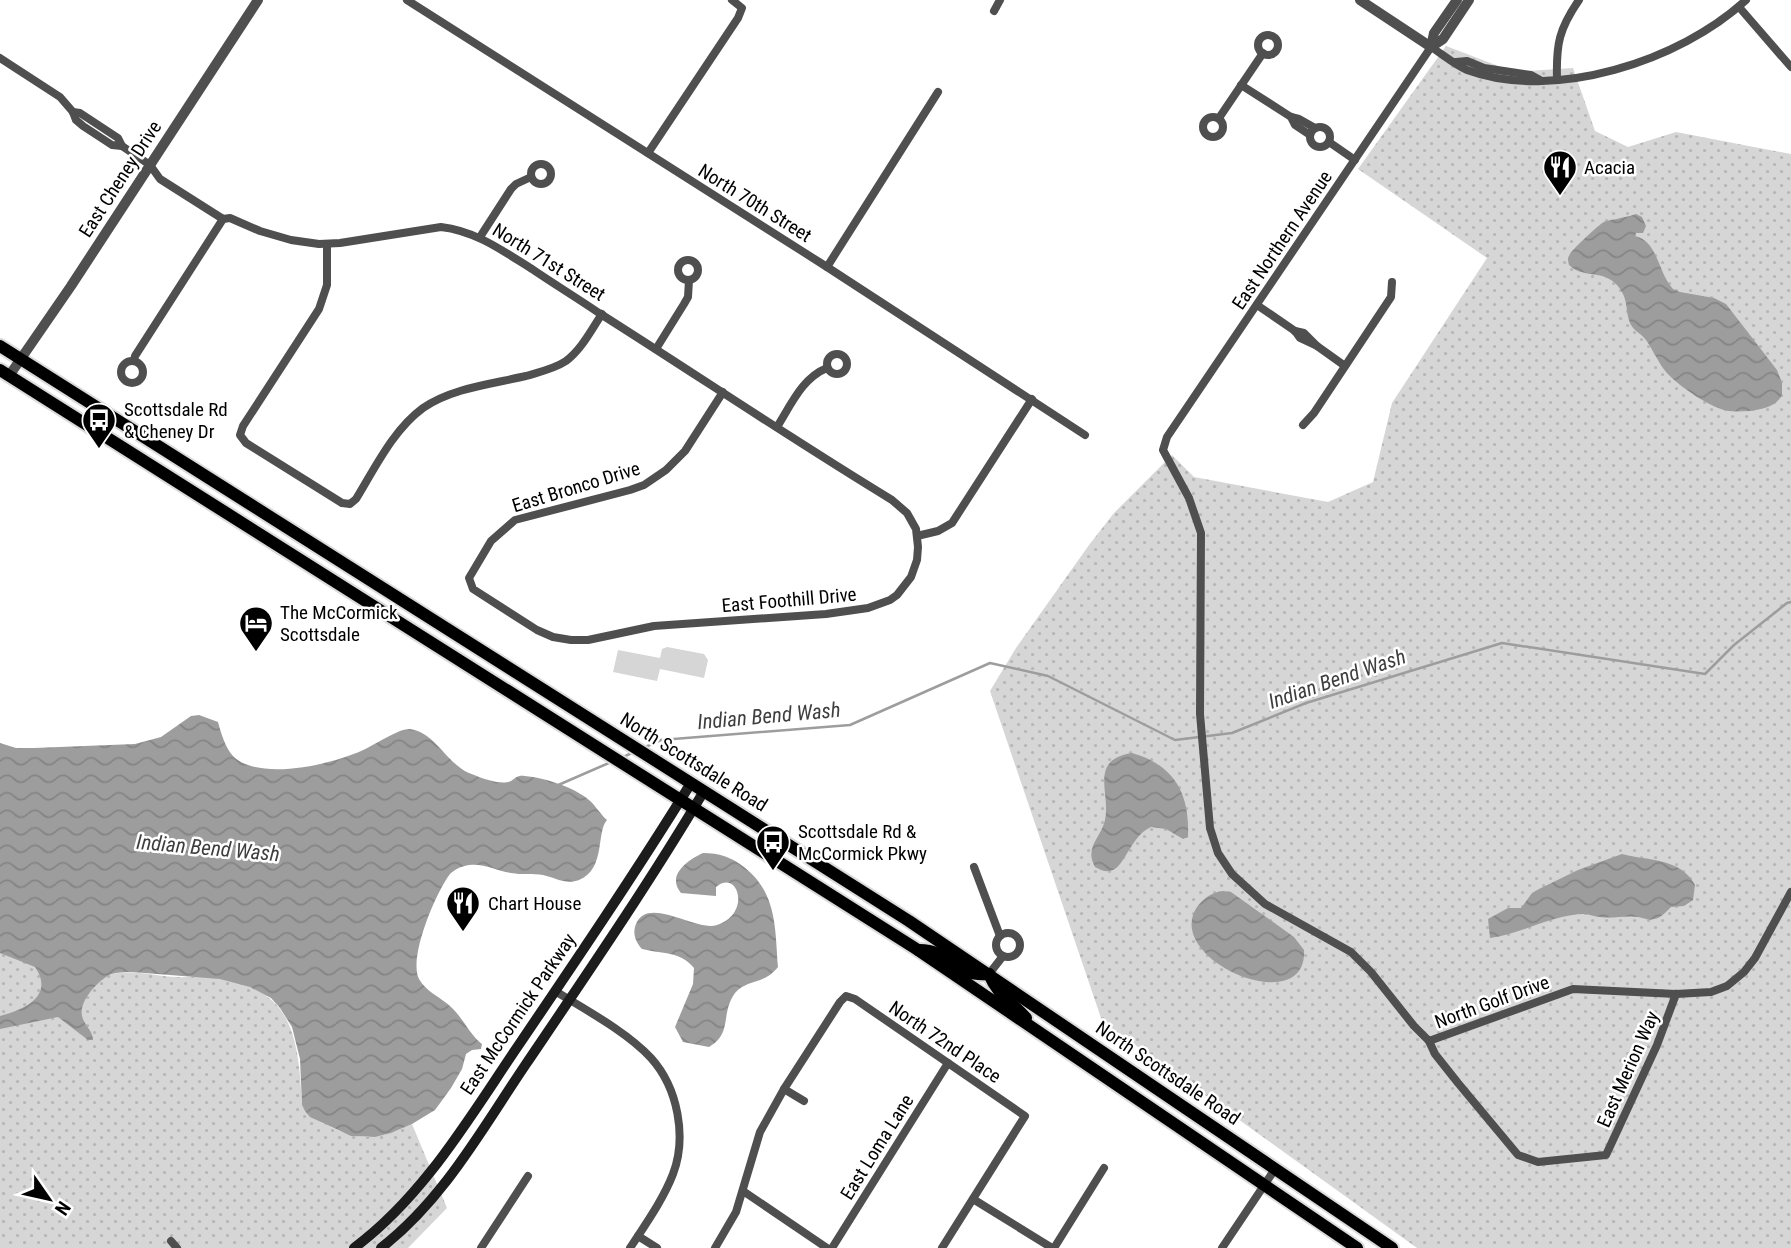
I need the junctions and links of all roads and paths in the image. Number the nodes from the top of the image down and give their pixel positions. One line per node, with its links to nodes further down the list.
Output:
1 (258, 0): 24 (street, East Cheney Drive)
2 (409, 0): 22 (street, North 70th Street)
3 (732, 0): 22 (street)
4 (1000, 0): 11 (street)
5 (1360, 0): 12 (street)
6 (1457, 0): 12 (street)
7 (1469, 0): 12 (street)
8 (1579, 0): 16 (street)
9 (1746, 0): 10 (street)
10 (1739, 7): 15 (street); 16 (street)
11 (994, 11)
12 (1432, 47): 16 (street); 23 (street, East Northern Avenue)
13 (1263, 53): 17 (street)
14 (0, 58): 24 (street, North 71st Street)
15 (1791, 67)
16 (1557, 79)
17 (1241, 85): 19 (street); 20 (street)
18 (938, 92): 29 (street)
19 (1219, 118)
20 (1313, 132): 21 (street); 21 (street)
21 (1329, 142): 23 (street)
22 (648, 153): 29 (street, North 70th Street)
23 (1355, 160): 32 (street, East Northern Avenue)
24 (150, 165): 26 (street, North 71st Street); 36 (street, East Cheney Drive)
25 (531, 177): 27 (street)
26 (223, 219): 28 (street, North 71st Street); 37 (street)
27 (480, 237): 28 (street, North 71st Street); 33 (street, North 71st Street)
28 (327, 244): 33 (street)
29 (827, 267): 42 (street, North 70th Street)
30 (689, 280): 35 (street)
31 (1392, 282): 38 (street)
32 (1257, 305): 38 (street); 46 (street, East Northern Avenue)
33 (602, 314): 35 (street, North 71st Street)
34 (0, 346): 36 (main road, North Scottsdale Road)
35 (656, 349): 41 (street, North 71st Street)
36 (21, 360): 40 (street, East Cheney Drive); 49 (main road, North Scottsdale Road)
37 (134, 361)
38 (1345, 366): 43 (street)
39 (827, 368): 44 (street)
40 (5, 373): 51 (main road, North Scottsdale Road)
41 (723, 392): 44 (street, North 71st Street); 48 (street, East Bronco Drive)
42 (1032, 400): 45 (street, North 70th Street); 47 (street)
43 (1303, 425)
44 (777, 427): 47 (street, North 71st Street)
45 (1085, 435)
46 (1164, 453): 63 (street, North Golf Drive)
47 (917, 536): 48 (street, East Foothill Drive)
48 (559, 639)
49 (689, 782): 50 (main road, North Scottsdale Road); 51 (main road, East McCormick Parkway)
50 (704, 791): 52 (main road, East McCormick Parkway); 58 (main road, North Scottsdale Road)
51 (681, 800): 52 (main road, North Scottsdale Road); 59 (main road, East McCormick Parkway)
52 (694, 808): 56 (main road, North Scottsdale Road); 61 (main road, East McCormick Parkway)
53 (974, 867): 55 (street)
54 (1791, 892): 60 (street, North Golf Drive)
55 (1000, 936): 57 (street); 57 (street)
56 (918, 950): 58 (main road); 62 (main road, North Scottsdale Road)
57 (1003, 956): 58 (street)
58 (989, 974): 62 (main road); 68 (main road, North Scottsdale Road)
59 (555, 991): 61 (street); 73 (main road, East McCormick Parkway)
60 (1676, 994): 63 (street, North Golf Drive); 63 (street, East Merion Way)
61 (570, 1000): 74 (street); 75 (main road, East McCormick Parkway)
62 (1040, 1033): 70 (main road, North Scottsdale Road)
63 (1429, 1041)
64 (948, 1063): 65 (street, North 72nd Place); 72 (street, North 72nd Place); 83 (street, East Loma Lane)
65 (784, 1089): 66 (street); 71 (street)
66 (804, 1101)
67 (1104, 1168): 85 (street)
68 (1275, 1169): 70 (street); 88 (main road, North Scottsdale Road)
69 (528, 1176): 79 (street)
70 (1264, 1185): 86 (street); 87 (main road, North Scottsdale Road)
71 (743, 1191): 82 (street); 83 (street)
72 (973, 1199): 84 (street); 85 (street)
73 (377, 1231): 75 (main road); 78 (main road, East McCormick Parkway)
74 (638, 1236): 80 (street); 81 (street)
75 (384, 1246)
76 (170, 1248): 77 (street)
77 (177, 1248)
78 (354, 1248)
79 (481, 1248)
80 (630, 1248)
81 (657, 1248)
82 (715, 1248)
83 (830, 1248)
84 (942, 1248)
85 (1053, 1248)
86 (1222, 1248)
87 (1357, 1248)
88 (1392, 1248)

